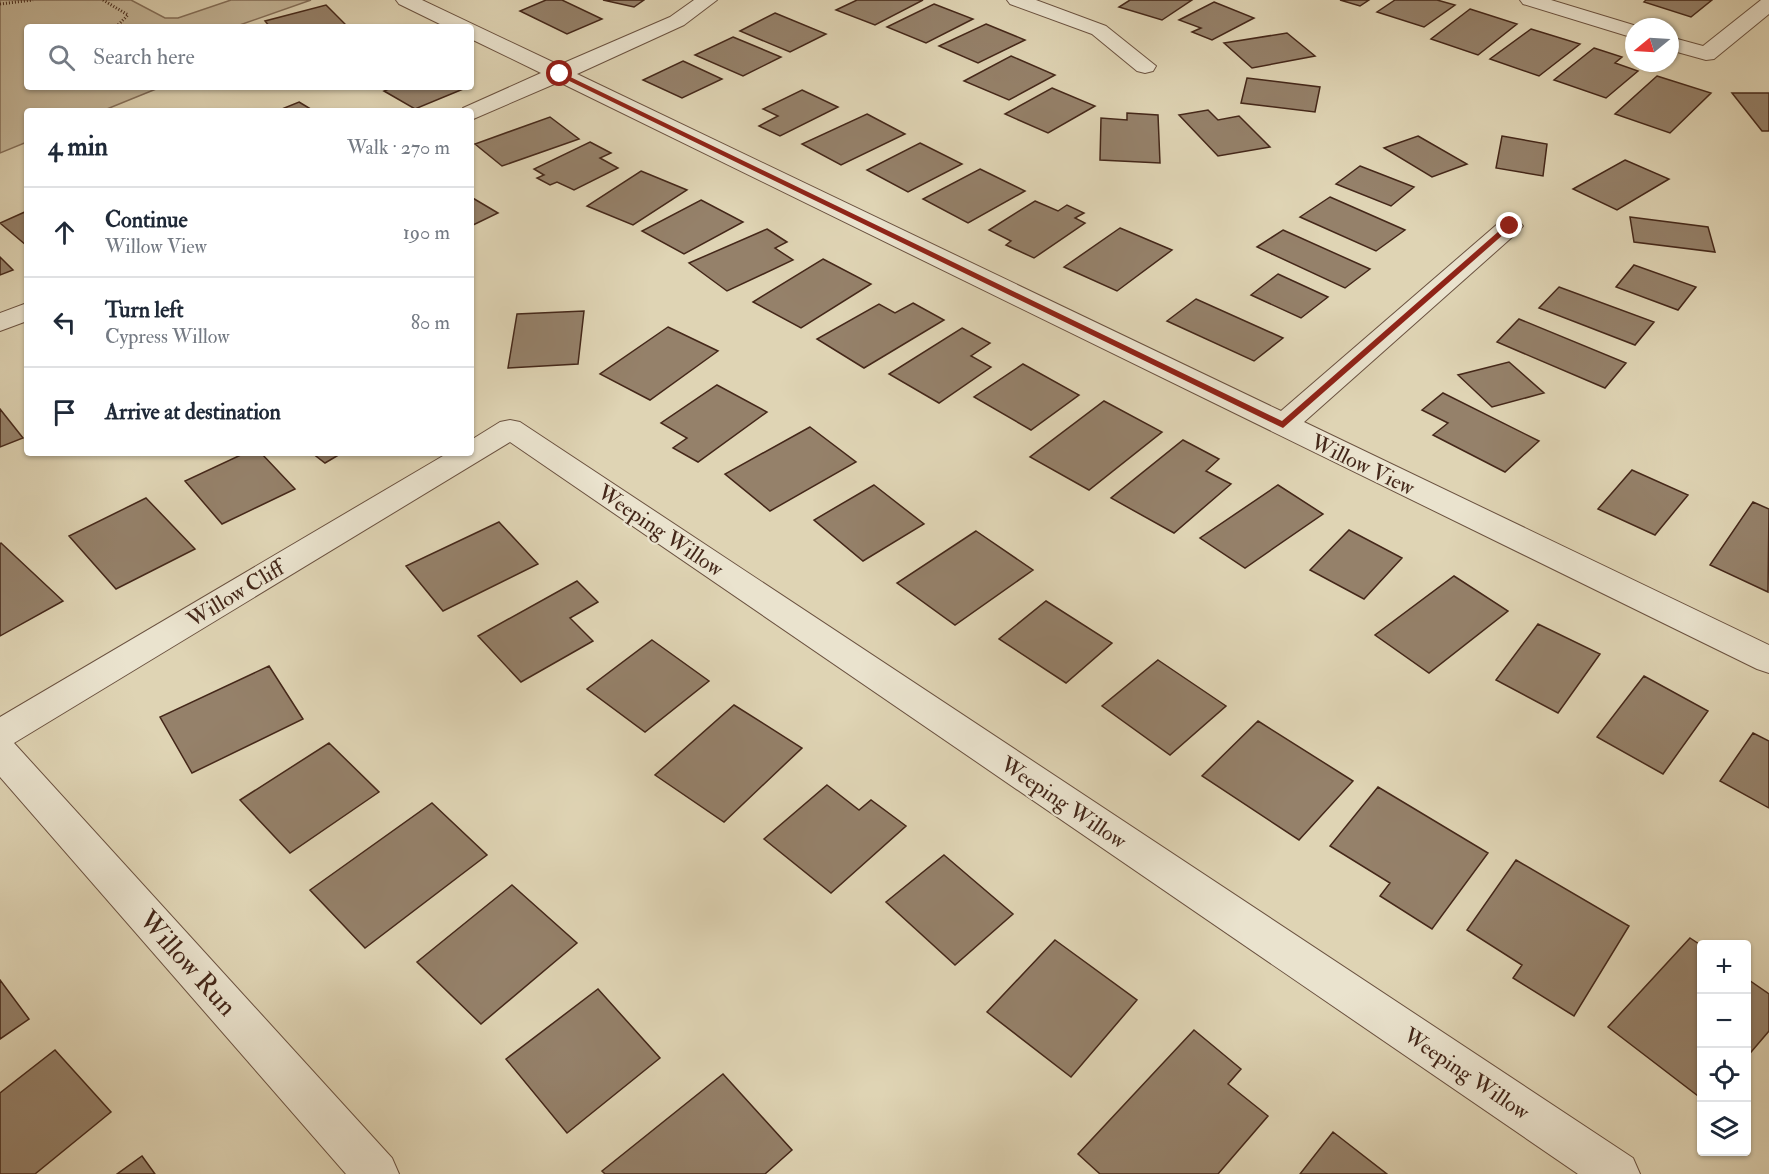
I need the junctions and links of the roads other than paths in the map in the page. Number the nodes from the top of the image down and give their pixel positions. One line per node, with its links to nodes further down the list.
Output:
1 (406, 0): 6 (street)
2 (706, 0): 11 (street)
3 (1017, 0): 10 (street)
4 (1530, 0): 7 (street)
5 (1769, 4): 9 (street)
6 (456, 24)
7 (1625, 29)
8 (474, 32): 11 (street, Willow View)
9 (1679, 46)
10 (1145, 66)
11 (560, 74): 12 (street); 16 (street, Willow View)
12 (474, 112)
13 (1510, 226): 16 (street)
14 (24, 312): 15 (street)
15 (0, 324)
16 (1283, 425): 20 (street, Willow View)
17 (510, 429): 18 (street, Willow Cliff); 24 (street, Weeping Willow)
18 (474, 451)
19 (466, 456): 21 (street, Willow Cliff)
20 (1769, 660)
21 (0, 734)
22 (0, 752): 23 (street, Willow Run)
23 (376, 1174)
24 (1617, 1174)

